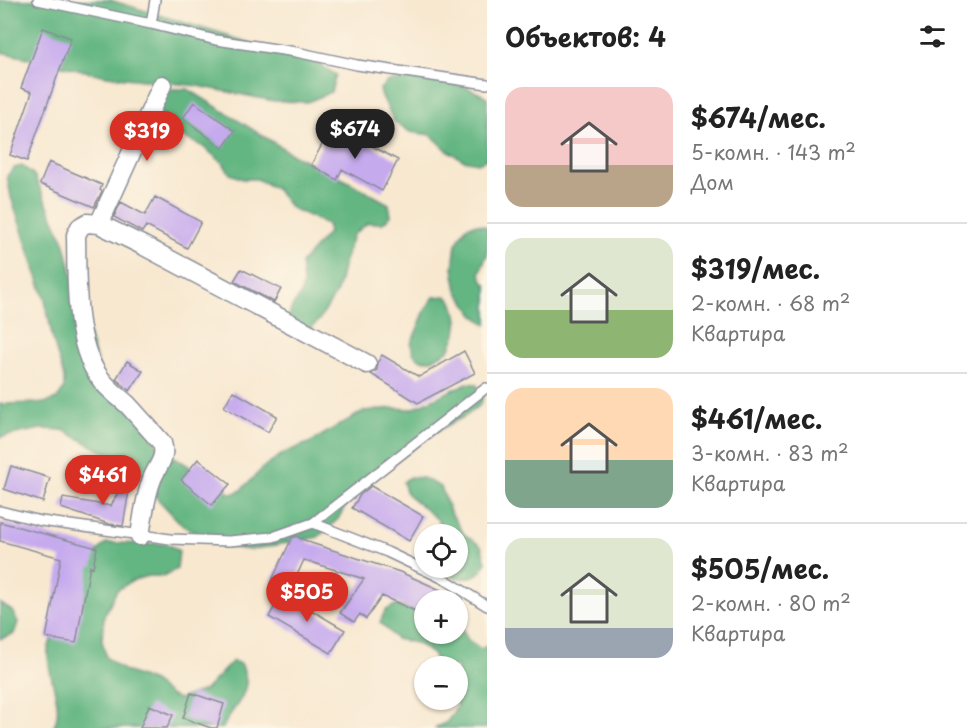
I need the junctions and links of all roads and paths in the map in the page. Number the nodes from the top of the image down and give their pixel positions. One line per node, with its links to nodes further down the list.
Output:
1 (38, 0): 3 (lane)
2 (155, 0): 3 (lane)
3 (151, 24): 4 (lane)
4 (487, 84)
5 (162, 85): 6 (street)
6 (99, 224): 7 (street); 11 (street)
7 (367, 364)
8 (486, 388): 10 (lane)
9 (0, 511): 11 (lane)
10 (313, 523): 11 (lane); 12 (lane)
11 (140, 536)
12 (487, 606)

